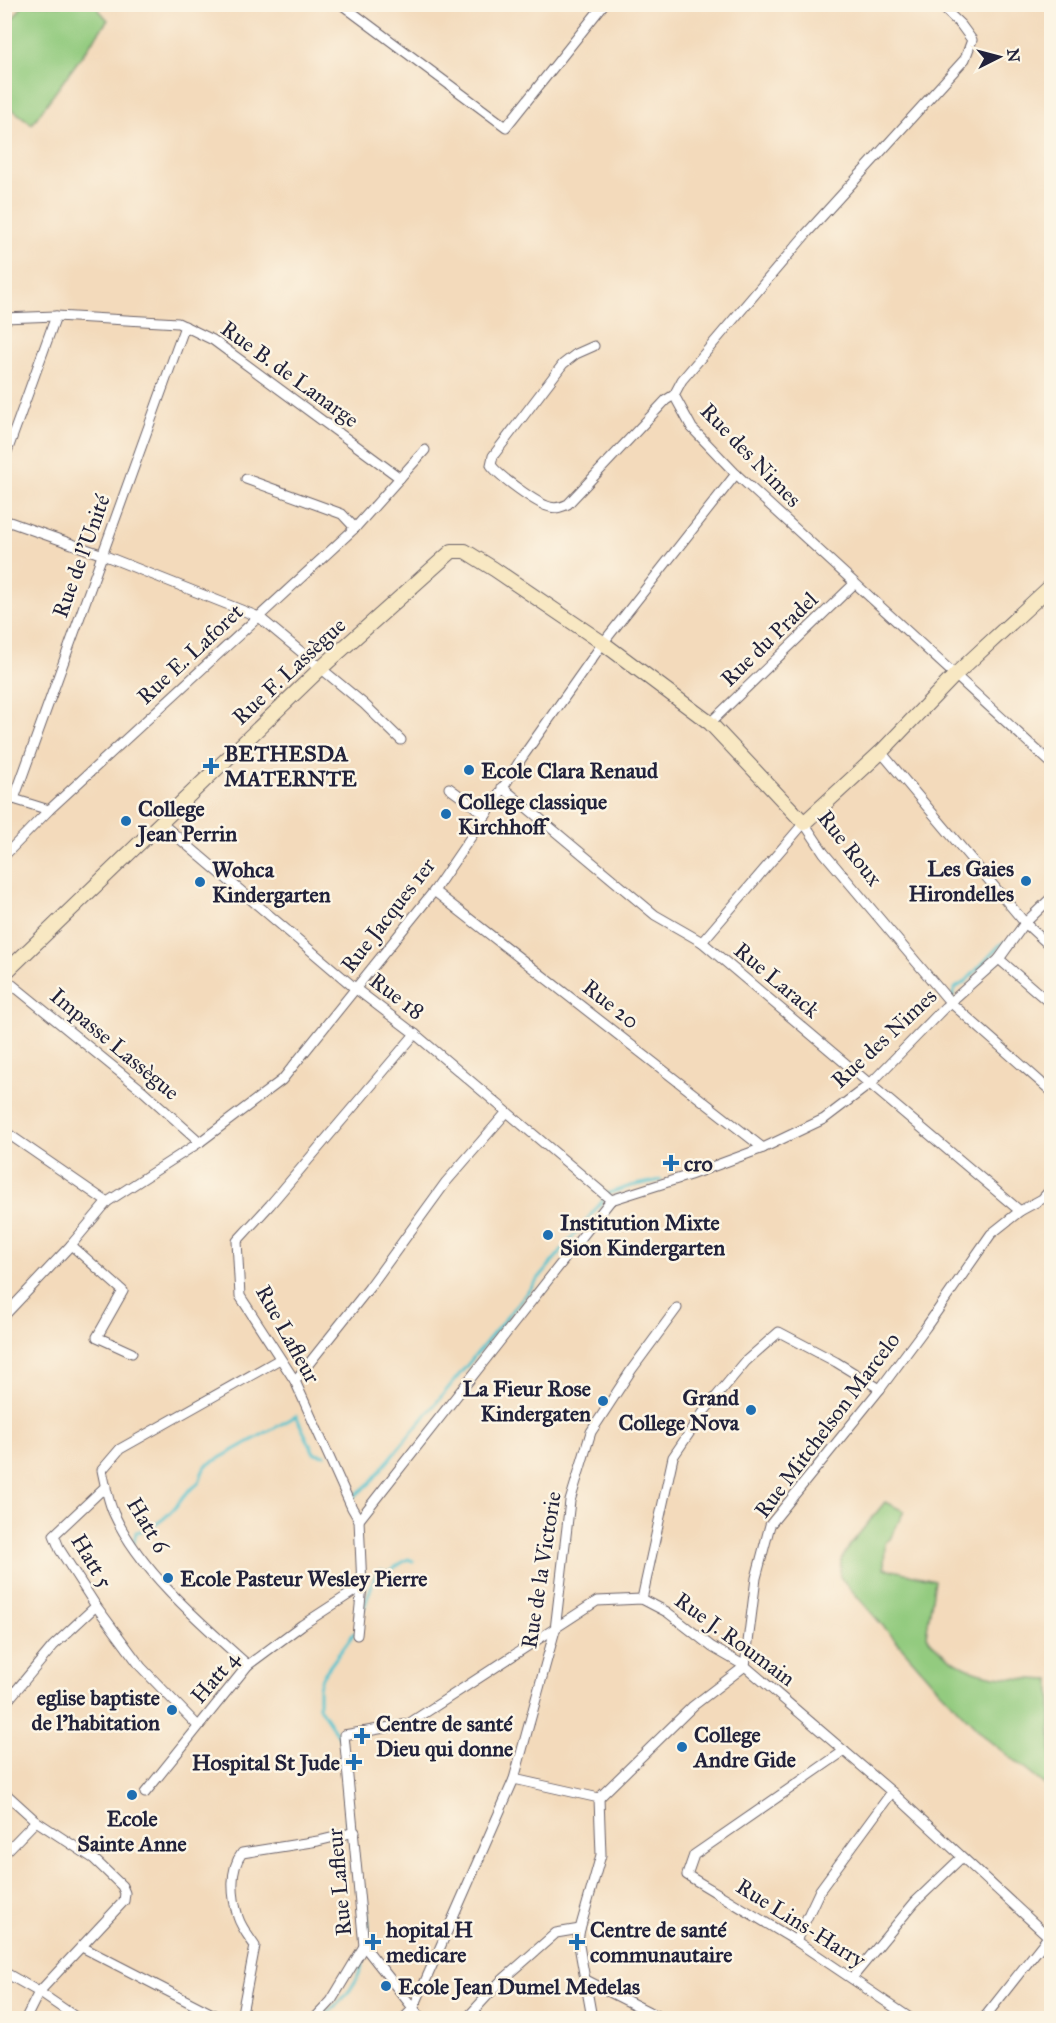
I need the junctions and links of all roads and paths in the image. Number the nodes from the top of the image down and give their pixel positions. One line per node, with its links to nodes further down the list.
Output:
1 (341, 4): 2 (street)
2 (604, 4)
3 (939, 4): 8 (street, Rue des Nimes)
4 (56, 316): 5 (street, Rue B. de Lanarge); 6 (street, Rue B. de Lanarge); 10 (street)
5 (4, 318)
6 (185, 326): 12 (street, Rue B. de Lanarge); 16 (street, Rue de l'Unité)
7 (594, 346): 8 (street)
8 (674, 395): 11 (street, Rue des Nimes)
9 (425, 450): 12 (street, Rue E. Laforet)
10 (4, 460)
11 (736, 474): 17 (street, Rue des Nimes); 20 (street, Rue Jacques 1er)
12 (400, 478): 15 (street, Rue E. Laforet)
13 (246, 479): 15 (street)
14 (4, 520): 16 (street)
15 (354, 528): 19 (street, Rue E. Laforet)
16 (103, 555): 19 (street); 29 (street, Rue de l'Unité)
17 (854, 584): 22 (street, Rue des Nimes); 23 (street, Rue du Pradel)
18 (1052, 585): 22 (street)
19 (259, 617): 21 (street); 30 (street, Rue E. Laforet)
20 (603, 643): 21 (street, Rue F. Lassègue); 23 (street, Rue Roux); 27 (street, Rue Jacques 1er)
21 (320, 669): 24 (street); 32 (street, Rue F. Lassègue)
22 (956, 674): 25 (street); 26 (street, Rue des Nimes)
23 (710, 723): 33 (street, Rue Roux)
24 (401, 740)
25 (881, 752): 33 (street); 37 (street)
26 (1052, 764)
27 (502, 787): 31 (street, Rue Jacques 1er); 38 (street, Rue Larack)
28 (448, 788): 31 (street)
29 (9, 798): 30 (street)
30 (49, 810): 34 (street, Rue E. Laforet)
31 (486, 815): 35 (street, Rue Jacques 1er)
32 (160, 822): 41 (street, Rue F. Lassègue); 42 (street, Rue 18)
33 (804, 823): 38 (street); 43 (street, Rue Roux)
34 (4, 856)
35 (434, 891): 42 (street, Rue Jacques 1er); 51 (street, Rue 20)
36 (1052, 897): 37 (street, Rue des Nimes)
37 (1025, 923): 39 (street); 40 (street, Rue des Nimes)
38 (702, 942): 46 (street, Rue Larack)
39 (1052, 948)
40 (999, 959): 43 (street, Rue des Nimes); 44 (street)
41 (4, 976): 50 (street, Impasse Lassègue)
42 (356, 989): 45 (street, Rue 18); 50 (street, Rue Jacques 1er)
43 (950, 1002): 46 (street, Rue des Nimes); 47 (street, Rue Roux)
44 (1052, 1005)
45 (415, 1034): 48 (street, Rue 18); 60 (street, Rue Lafleur)
46 (870, 1084): 51 (street, Rue des Nimes); 55 (street, Rue Larack)
47 (1052, 1092)
48 (506, 1113): 53 (street, Rue 18); 61 (street)
49 (4, 1131): 54 (street)
50 (200, 1142): 54 (street, Rue Jacques 1er)
51 (763, 1148): 53 (street, Rue des Nimes)
52 (1052, 1188): 55 (street)
53 (611, 1200): 64 (street)
54 (107, 1202): 56 (street, Rue Jacques 1er)
55 (1020, 1211): 62 (street, Rue Mitchelson Marcelo)
56 (71, 1245): 58 (street, Rue Jacques 1er); 59 (street)
57 (676, 1308): 68 (street, Rue de la Victorie)
58 (4, 1316)
59 (132, 1353)
60 (280, 1359): 61 (street, Rue Lafleur); 63 (street, Hatt 6)
61 (295, 1382): 64 (street, Rue Lafleur)
62 (880, 1389): 66 (street); 71 (street, Rue Mitchelson Marcelo)
63 (106, 1486): 67 (street, Hatt 5); 70 (street, Hatt 6)
64 (359, 1520): 65 (street, Rue Lafleur)
65 (362, 1586): 69 (street, Rue Lafleur); 70 (street, Hatt 4)
66 (642, 1599): 68 (street, Rue J. Roumain); 71 (street, Rue J. Roumain)
67 (96, 1606): 73 (street); 74 (street)
68 (555, 1630): 75 (street, Rue J. Roumain); 77 (street, Rue de la Victorie)
69 (357, 1635)
70 (248, 1665): 74 (street, Hatt 4)
71 (745, 1666): 76 (street, Rue J. Roumain); 81 (street)
72 (4, 1688): 73 (street)
73 (8, 1701)
74 (198, 1726): 80 (street, Hatt 4)
75 (344, 1735): 83 (street, Rue Lafleur)
76 (844, 1751): 79 (street, Rue J. Roumain); 88 (street, Rue Lins-Harry)
77 (514, 1779): 81 (street); 95 (street, Rue de la Victorie)
78 (4, 1792): 82 (street)
79 (892, 1792): 85 (street, Rue J. Roumain); 88 (street)
80 (146, 1793)
81 (599, 1798): 86 (street)
82 (36, 1821): 84 (street); 90 (street)
83 (355, 1832): 89 (street, Rue Lafleur); 99 (street)
84 (4, 1854)
85 (962, 1858): 87 (street, Rue J. Roumain); 92 (street)
86 (580, 1929): 93 (street); 103 (street)
87 (1050, 1938): 107 (street)
88 (796, 1941): 92 (street, Rue Lins-Harry)
89 (364, 1946): 95 (street, Rue Lafleur); 100 (street)
90 (82, 1947): 94 (street); 98 (street)
91 (4, 1972): 94 (street)
92 (852, 1978): 106 (street, Rue Lins-Harry)
93 (586, 1980): 104 (street); 105 (street)
94 (39, 1992): 96 (street); 97 (street)
95 (413, 2008): 101 (street, Rue de la Victorie); 102 (street, Rue Lafleur)
96 (26, 2019)
97 (77, 2019)
98 (220, 2019)
99 (240, 2019)
100 (315, 2019)
101 (404, 2019)
102 (421, 2019)
103 (468, 2019)
104 (592, 2019)
105 (661, 2019)
106 (910, 2019)
107 (984, 2019)

